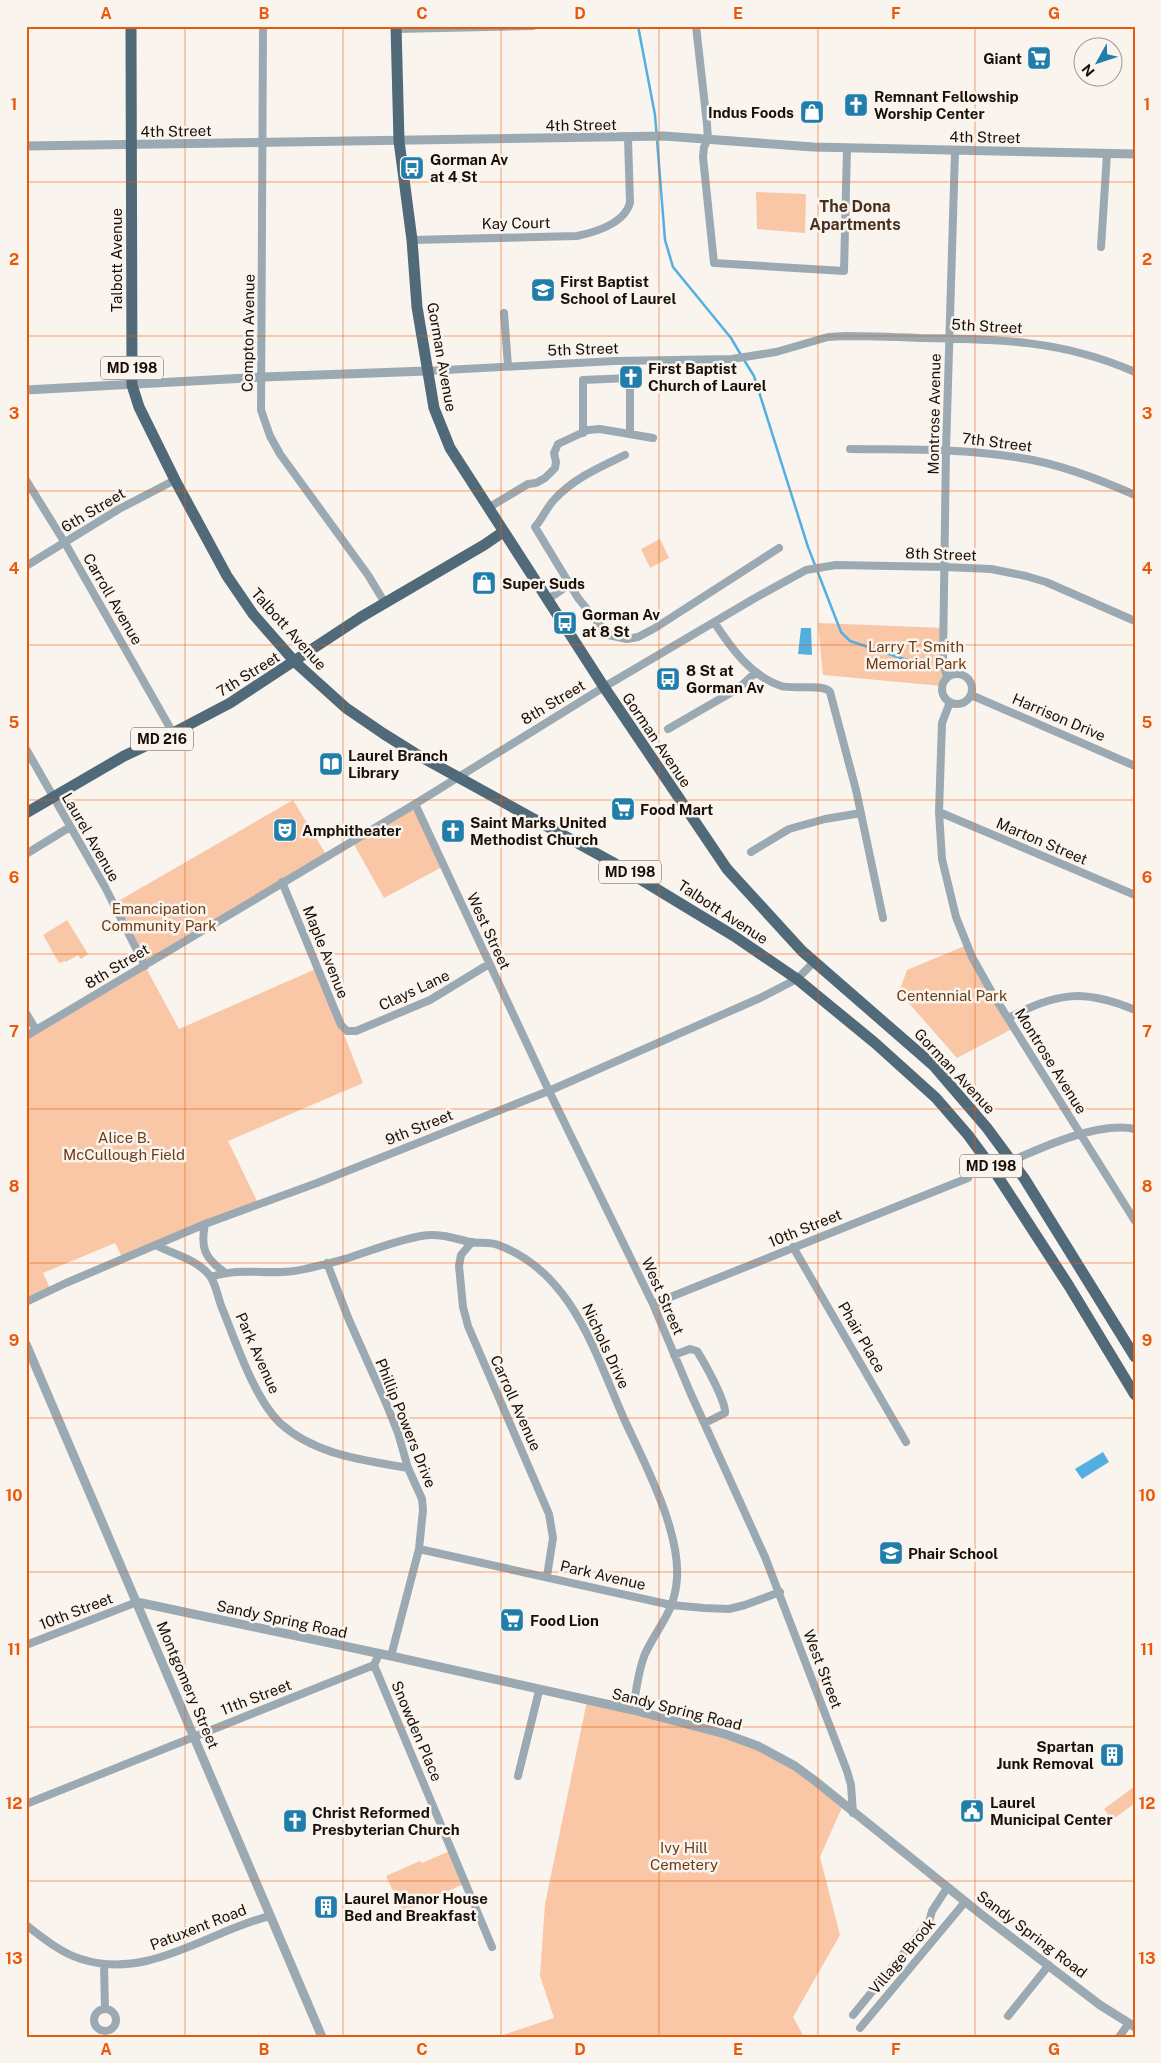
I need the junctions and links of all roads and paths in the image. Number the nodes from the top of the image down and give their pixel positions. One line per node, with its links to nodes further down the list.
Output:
1 (131, 26): 10 (main road, Talbott Avenue / MD 198)
2 (263, 26): 9 (street, Compton Avenue)
3 (532, 26): 5 (street)
4 (696, 26): 7 (street)
5 (396, 28): 8 (main road, Gorman Avenue / MD 198)
6 (628, 138): 7 (street, 4th Street); 8 (street, 4th Street); 16 (street, Kay Court)
7 (708, 139): 12 (street, 4th Street); 12 (street)
8 (399, 141): 9 (street, 4th Street); 16 (main road, Gorman Avenue / MD 198)
9 (262, 143): 10 (street, 4th Street); 24 (street, Compton Avenue)
10 (130, 145): 11 (street, 4th Street); 26 (main road, Talbott Avenue / MD 198)
11 (26, 146)
12 (847, 148): 13 (street, 4th Street)
13 (955, 151): 14 (street, 4th Street); 19 (street, Montrose Avenue)
14 (1107, 154): 15 (street, 4th Street); 17 (street)
15 (1135, 154)
16 (412, 240): 22 (main road, Gorman Avenue / MD 198)
17 (1101, 247)
18 (504, 313): 21 (street)
19 (949, 338): 20 (street, 5th Street); 23 (street, 5th Street); 32 (street, Montrose Avenue)
20 (630, 361): 21 (street, 5th Street); 25 (street)
21 (508, 366): 22 (street, 5th Street)
22 (427, 371): 24 (street, 5th Street); 37 (main road, Gorman Avenue / MD 198)
23 (1135, 372)
24 (263, 377): 26 (street, 5th Street); 45 (street, Compton Avenue)
25 (630, 378): 28 (street); 29 (street)
26 (132, 386): 27 (street, 5th Street); 35 (main road, Talbott Avenue / MD 198)
27 (26, 390)
28 (583, 434): 29 (street); 37 (street)
29 (630, 434): 30 (street)
30 (653, 438)
31 (850, 449): 32 (street, 7th Street)
32 (946, 450): 36 (street, 7th Street); 42 (street, Montrose Avenue)
33 (625, 454): 43 (street)
34 (26, 480): 39 (street, Carroll Avenue)
35 (175, 480): 39 (street, 6th Street); 48 (main road, Talbott Avenue / MD 198)
36 (1135, 495)
37 (488, 508): 38 (main road, Gorman Avenue / MD 198)
38 (504, 532): 44 (main road, Gorman Avenue / MD 198); 45 (main road, 7th Street / MD 216)
39 (65, 543): 41 (street, 6th Street); 55 (street, Carroll Avenue)
40 (779, 548): 43 (street)
41 (26, 566)
42 (946, 567): 46 (street, 8th Street); 47 (street, 8th Street); 50 (street, Montrose Avenue)
43 (570, 584): 44 (street)
44 (547, 600): 51 (main road, Gorman Avenue / MD 198)
45 (385, 603): 48 (main road, 7th Street / MD 216)
46 (1135, 621)
47 (714, 622): 49 (street); 51 (street, 8th Street)
48 (296, 662): 55 (main road, 7th Street / MD 216); 58 (main road, Talbott Avenue / MD 198)
49 (756, 672): 54 (street); 63 (street)
50 (947, 677): 52 (street); 53 (street)
51 (604, 687): 58 (street, 8th Street); 70 (main road, Gorman Avenue / MD 198)
52 (971, 695): 53 (street); 57 (street, Harrison Drive)
53 (950, 702): 61 (street, Montrose Avenue)
54 (668, 729)
55 (173, 733): 59 (main road, 7th Street / MD 216)
56 (26, 749): 59 (street, Laurel Avenue)
57 (1135, 766)
58 (457, 777): 60 (street, 8th Street); 73 (main road, Talbott Avenue / MD 198)
59 (52, 797): 62 (main road, 7th Street / MD 216); 64 (street, Laurel Avenue)
60 (415, 804): 67 (street, 8th Street); 71 (street, West Street)
61 (939, 812): 68 (street, Marton Street); 76 (street, Montrose Avenue)
62 (26, 813)
63 (861, 813): 65 (street); 69 (street)
64 (70, 827): 66 (street); 72 (street, Laurel Avenue)
65 (751, 852)
66 (26, 854)
67 (282, 882): 72 (street, 8th Street); 78 (street, Maple Avenue)
68 (1135, 895)
69 (883, 918)
70 (814, 962): 73 (street, 9th Street); 83 (main road, Gorman Avenue / MD 198)
71 (489, 964): 78 (street, Clays Lane); 80 (street, West Street)
72 (145, 966): 77 (street, 8th Street)
73 (797, 979): 80 (street, 9th Street); 84 (main road, MD 198)
74 (1135, 1010): 76 (street)
75 (26, 1013): 77 (street)
76 (1008, 1018): 82 (street, Montrose Avenue)
77 (36, 1030): 79 (street, 8th Street)
78 (347, 1031)
79 (26, 1036)
80 (549, 1090): 87 (street, 9th Street); 95 (street, West Street)
81 (1135, 1129): 82 (street)
82 (1081, 1135): 83 (street); 86 (street, Montrose Avenue)
83 (1012, 1161): 84 (street); 98 (main road, Gorman Avenue / MD 198)
84 (993, 1169): 99 (main road, MD 198)
85 (968, 1178): 90 (street, 10th Street)
86 (1135, 1221)
87 (205, 1224): 89 (street, 9th Street); 92 (street)
88 (472, 1242): 91 (street, Nichols Drive); 104 (street, Carroll Avenue); 107 (street, Nichols Drive)
89 (157, 1246): 93 (street); 94 (street, 9th Street)
90 (793, 1247): 95 (street, 10th Street); 101 (street, Phair Place)
91 (326, 1263): 92 (street, Nichols Drive); 102 (street, Phillip Powers Drive)
92 (224, 1272): 93 (street, Nichols Drive)
93 (211, 1277): 102 (street, Park Avenue)
94 (26, 1302)
95 (653, 1304): 97 (street, West Street)
96 (26, 1344): 106 (street, Montgomery Street)
97 (674, 1355): 100 (street, West Street); 100 (street)
98 (1135, 1357)
99 (1135, 1395)
100 (705, 1422): 105 (street, West Street)
101 (906, 1442)
102 (408, 1468): 103 (street, Phillip Powers Drive)
103 (419, 1549): 104 (street, Park Avenue); 110 (street, Phillip Powers Drive)
104 (547, 1576): 107 (street, Park Avenue)
105 (780, 1592): 107 (street, Park Avenue); 117 (street, West Street)
106 (137, 1602): 108 (street, 10th Street); 109 (street, Sandy Spring Road); 114 (street, Montgomery Street)
107 (671, 1604): 113 (street, Nichols Drive)
108 (26, 1645)
109 (379, 1654): 110 (street, Sandy Spring Road); 111 (street)
110 (392, 1656): 112 (street, Sandy Spring Road)
111 (374, 1665): 114 (street, 11th Street); 122 (street, Snowden Place)
112 (539, 1690): 113 (street, Sandy Spring Road); 115 (street)
113 (633, 1710): 117 (street, Sandy Spring Road)
114 (195, 1736): 116 (street, 11th Street); 120 (street, Montgomery Street)
115 (518, 1776)
116 (26, 1804)
117 (853, 1813): 118 (street, Sandy Spring Road)
118 (947, 1888): 119 (street, Sandy Spring Road); 126 (street)
119 (965, 1902): 124 (street, Sandy Spring Road); 129 (street, Village Brook)
120 (270, 1916): 123 (street, Patuxent Road); 130 (street, Montgomery Street)
121 (26, 1925): 123 (street, Patuxent Road)
122 (492, 1947)
123 (104, 1964): 125 (street)
124 (1050, 1965): 127 (street); 128 (street, Sandy Spring Road)
125 (105, 2009)
126 (853, 2015)
127 (1008, 2016)
128 (1132, 2025): 131 (street)
129 (860, 2028)
130 (322, 2037)
131 (1119, 2037)

